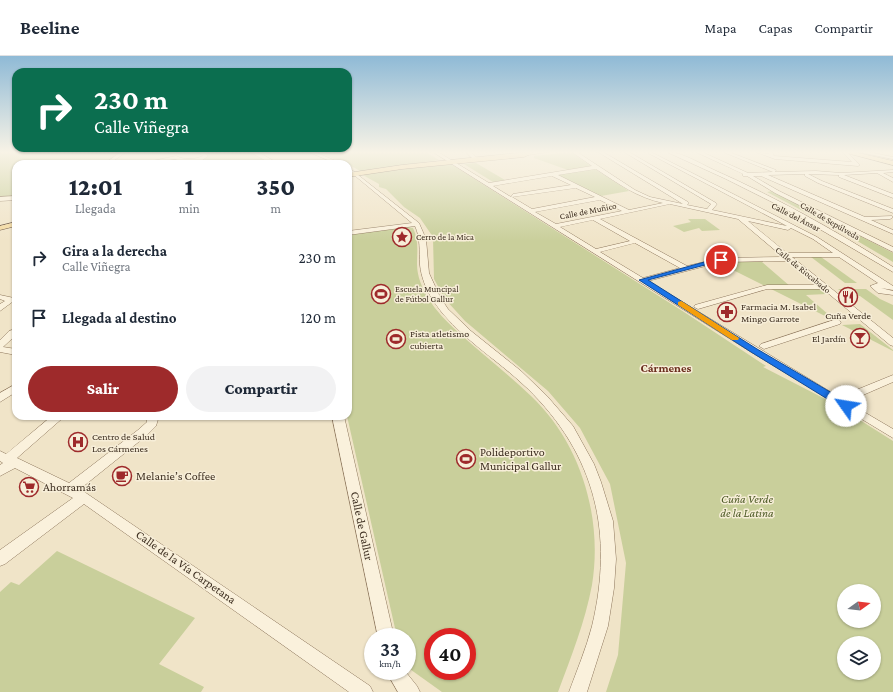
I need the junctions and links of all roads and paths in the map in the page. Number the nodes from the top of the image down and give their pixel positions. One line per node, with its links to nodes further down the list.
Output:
1 (362, 182): 32 (street)
2 (483, 182): 15 (street)
3 (508, 182): 15 (street)
4 (567, 182): 16 (street)
5 (619, 182): 22 (street)
6 (649, 182): 23 (street)
7 (676, 182): 25 (street)
8 (704, 182): 36 (street, Calle del Ánsar)
9 (736, 182): 46 (street, Calle de Sepúlveda)
10 (741, 182): 44 (street, Calle de Sepúlveda)
11 (759, 182): 31 (street, Calle de Sepúlveda)
12 (778, 182): 30 (street)
13 (819, 182): 27 (street)
14 (858, 182): 18 (street)
15 (488, 185): 34 (street)
16 (576, 186): 17 (street); 20 (street)
17 (514, 196)
18 (893, 196)
19 (12, 198): 21 (street)
20 (601, 198): 24 (street); 26 (street)
21 (0, 199)
22 (671, 203): 23 (street); 26 (street, Calle de Muñico)
23 (691, 207): 25 (street)
24 (534, 210)
25 (709, 210): 28 (street)
26 (629, 212): 29 (street, Calle de Muñico)
27 (892, 214): 30 (street)
28 (739, 217): 36 (street); 43 (street, Calle de Riocabado)
29 (595, 219): 34 (street, Calle de Muñico); 39 (street)
30 (865, 219): 31 (street); 38 (street)
31 (837, 222): 41 (street, Calle de Sepúlveda)
32 (416, 224): 37 (street); 79 (street)
33 (12, 225): 35 (main road)
34 (556, 226): 47 (street)
35 (0, 228)
36 (795, 228): 42 (street, Calle del Ánsar)
37 (352, 232)
38 (893, 232)
39 (636, 241): 40 (street); 45 (street)
40 (599, 250)
41 (893, 250)
42 (842, 255): 43 (street); 49 (street, Calle del Ánsar)
43 (787, 257): 45 (street); 48 (street, Calle de Riocabado)
44 (893, 266)
45 (685, 268): 47 (street)
46 (893, 270)
47 (642, 280): 66 (street)
48 (824, 287): 52 (street); 55 (street, Calle de Riocabado)
49 (890, 287): 50 (street, Calle del Ánsar)
50 (893, 293)
51 (0, 298): 53 (street)
52 (698, 307)
53 (0, 308)
54 (836, 322): 60 (street)
55 (867, 322): 57 (street, Calle de Riocabado); 58 (street, Calle de Riocabado)
56 (12, 332): 59 (street)
57 (893, 338)
58 (893, 343)
59 (0, 345)
60 (764, 346)
61 (0, 349): 62 (street)
62 (12, 351)
63 (893, 378): 66 (street)
64 (12, 390): 65 (street)
65 (0, 398)
66 (838, 401): 70 (street)
67 (54, 420): 71 (street)
68 (153, 420): 72 (street)
69 (339, 420): 75 (street, Calle de Gallur)
70 (893, 434)
71 (6, 462): 72 (street, Calle de la Vía Carpetana)
72 (71, 489): 73 (street, Calle de la Vía Carpetana)
73 (84, 497): 74 (street); 77 (street, Calle de la Vía Carpetana)
74 (0, 560)
75 (384, 628)
76 (400, 680): 78 (street)
77 (364, 692)
78 (410, 692)
79 (578, 692)

